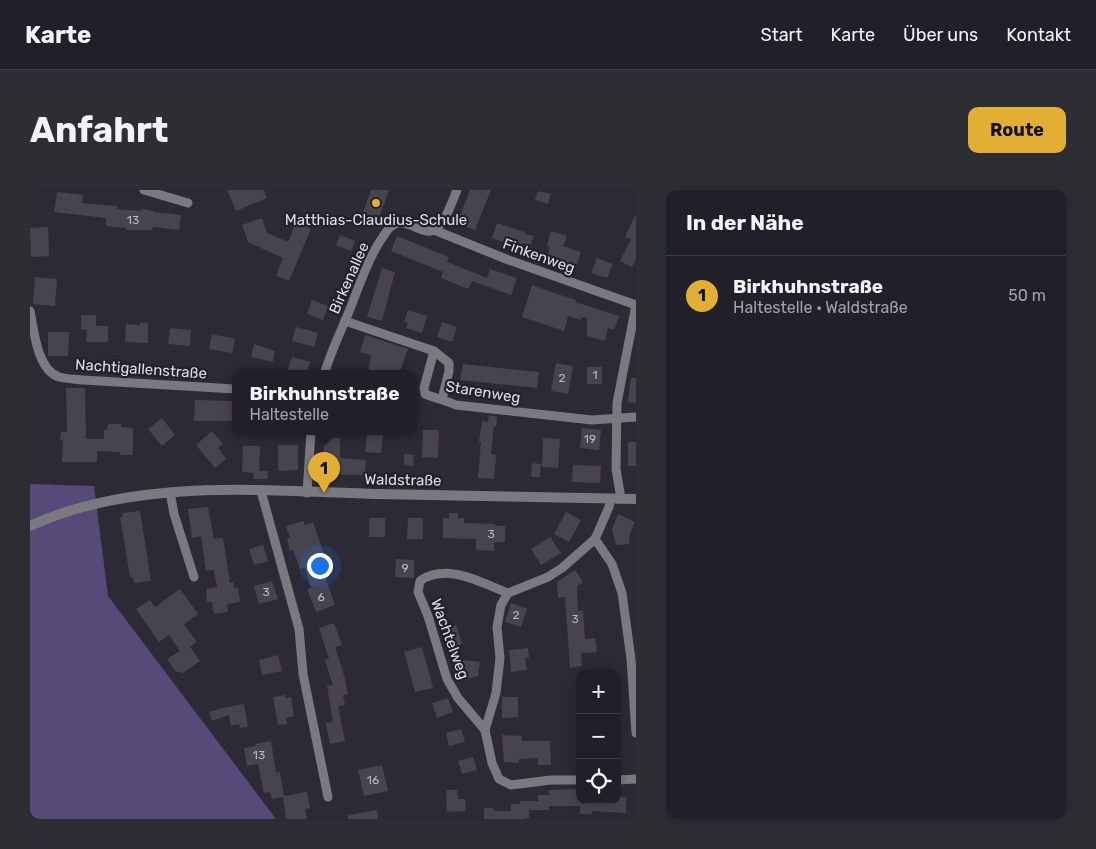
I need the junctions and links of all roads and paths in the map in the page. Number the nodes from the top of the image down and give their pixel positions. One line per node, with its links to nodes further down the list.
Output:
1 (144, 190): 3 (street)
2 (457, 190): 4 (street)
3 (188, 203)
4 (434, 230): 5 (street, Finkenweg); 7 (street, Birkenallee)
5 (636, 305): 13 (street)
6 (30, 311): 10 (street, Nachtigallenstraße)
7 (345, 321): 8 (street); 9 (street, Birkenallee)
8 (434, 351): 11 (street); 11 (street, Starenweg)
9 (325, 370)
10 (232, 389)
11 (442, 399): 13 (street, Starenweg)
12 (636, 417): 13 (street, Starenweg)
13 (616, 419): 18 (street)
14 (311, 435): 17 (street)
15 (262, 491): 16 (street, Waldstraße); 17 (street, Waldstraße); 29 (street)
16 (170, 492): 20 (street, Waldstraße); 22 (street)
17 (307, 492): 18 (street, Waldstraße)
18 (616, 499): 19 (street, Waldstraße); 21 (street)
19 (636, 499)
20 (30, 526)
21 (596, 539): 23 (street); 25 (street)
22 (194, 577)
23 (508, 593): 24 (street, Wachtelweg); 24 (street, Wachtelweg)
24 (485, 730): 27 (street, Wachtelweg)
25 (636, 732)
26 (636, 779): 28 (street)
27 (576, 780)
28 (621, 780)
29 (328, 797)

